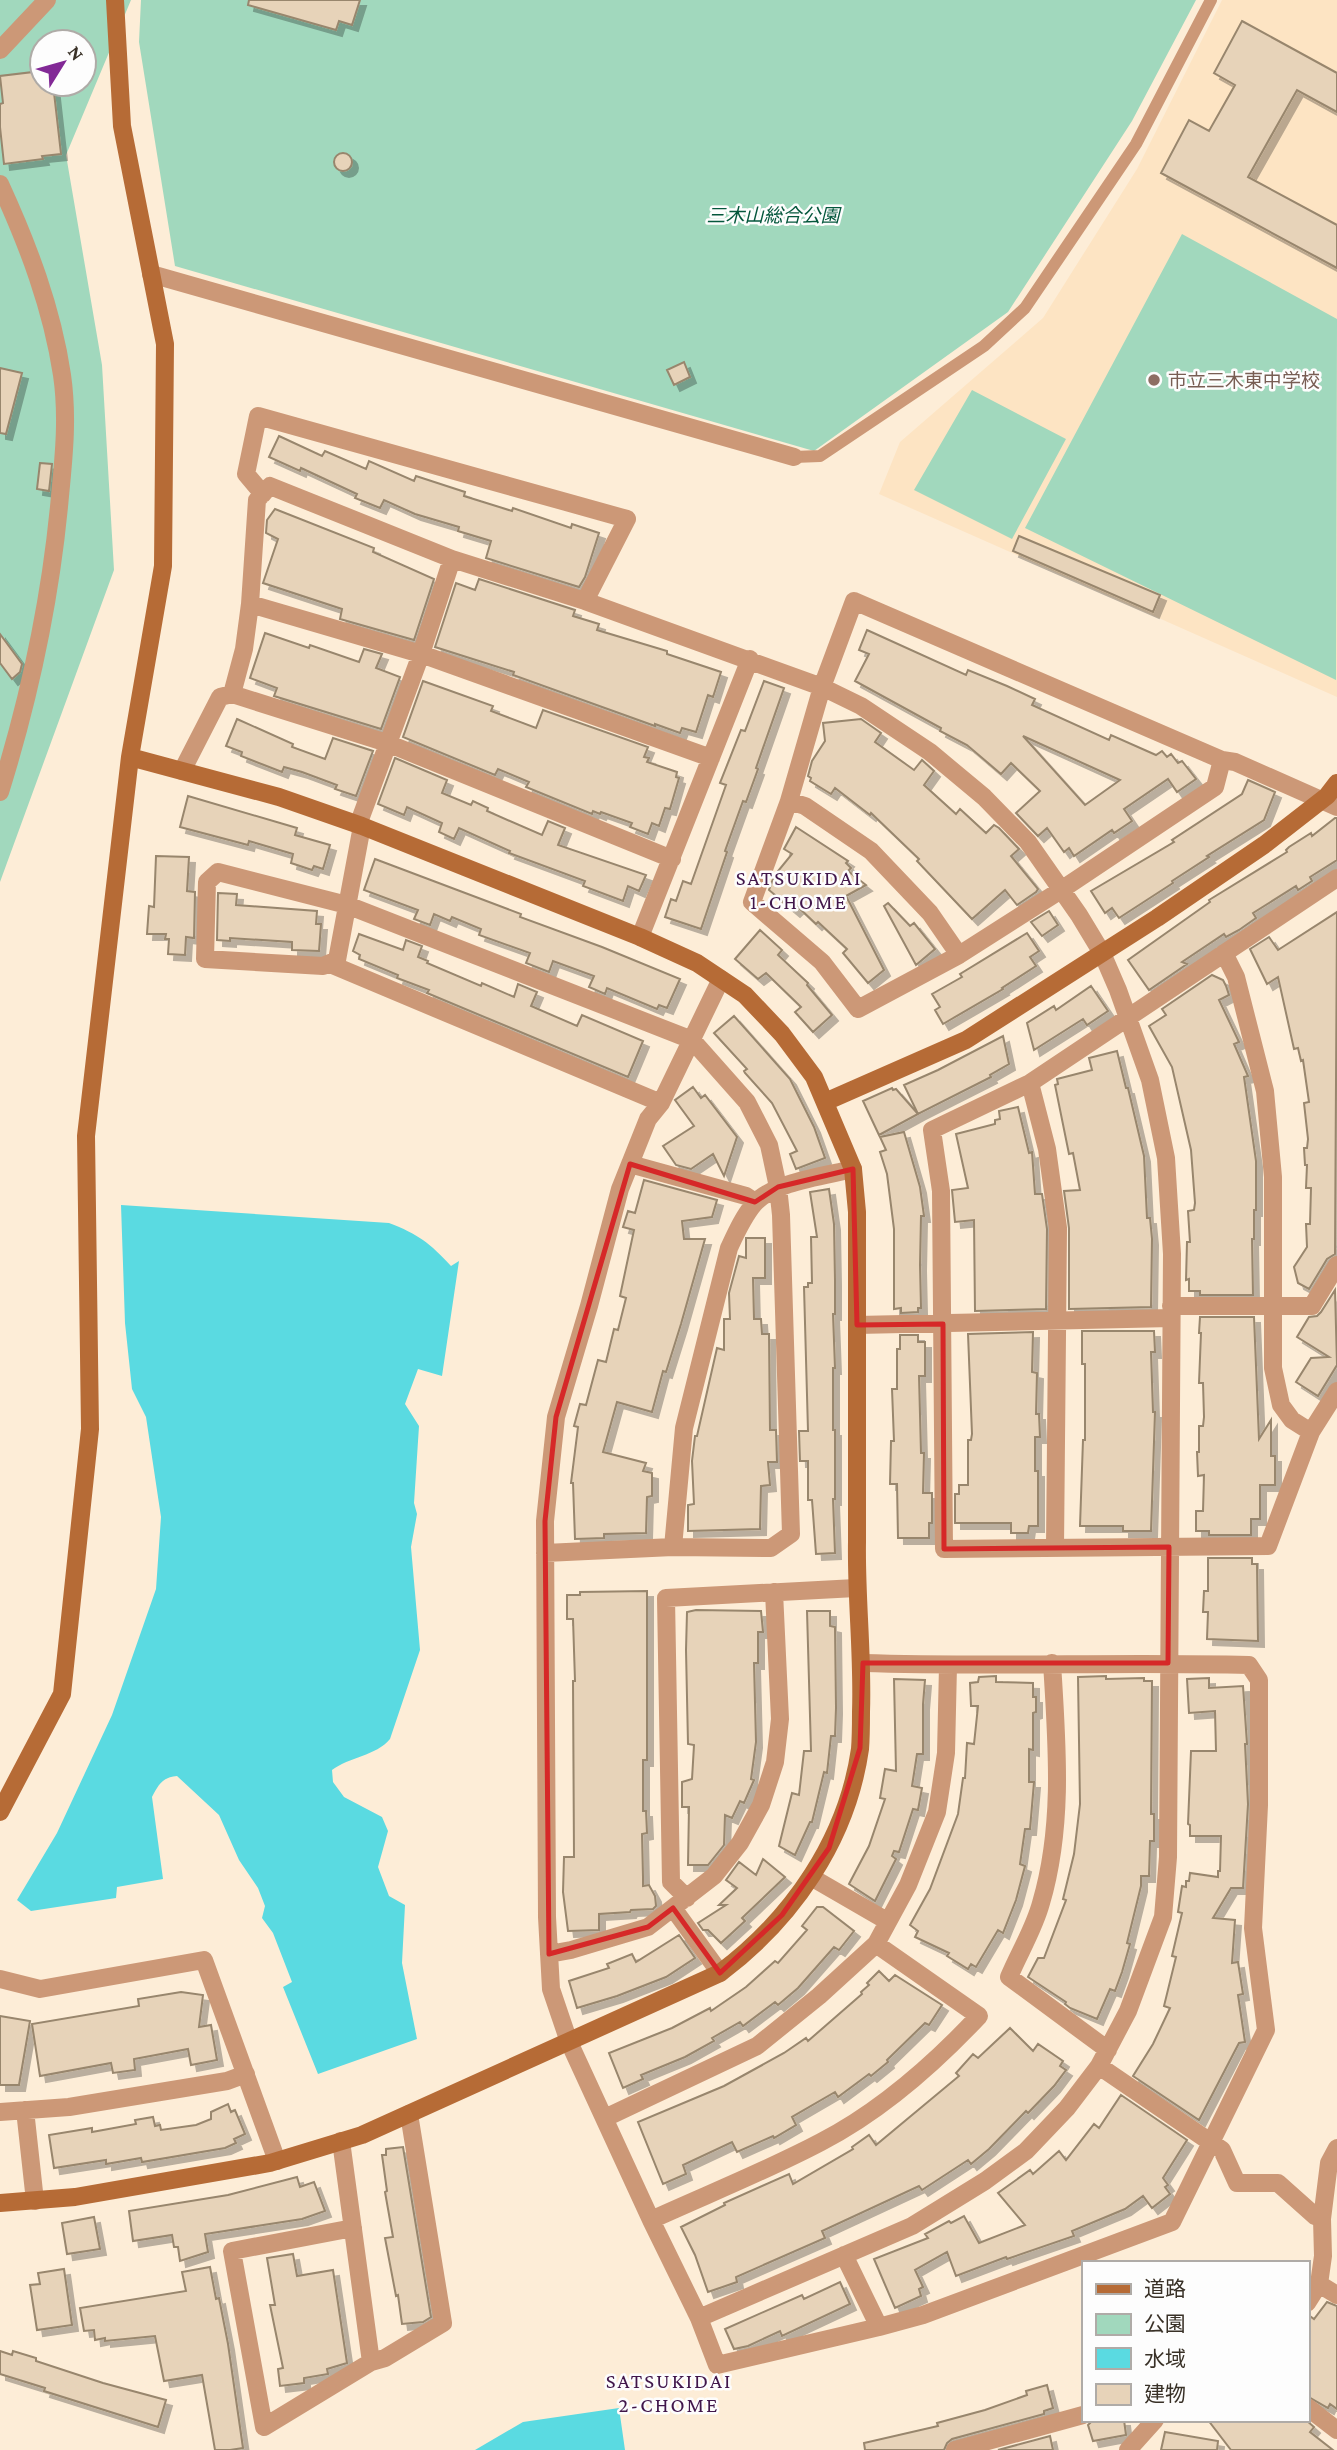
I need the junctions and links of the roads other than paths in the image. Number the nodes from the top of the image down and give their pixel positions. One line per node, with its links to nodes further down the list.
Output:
1 (47, 0): 4 (street)
2 (115, 0): 6 (street)
3 (1212, 0): 7 (lane)
4 (0, 50)
5 (0, 184): 22 (street)
6 (151, 274): 7 (street); 17 (street)
7 (794, 457)
8 (263, 494): 9 (street); 10 (street); 11 (street)
9 (452, 559): 10 (street); 12 (street)
10 (585, 601): 13 (street)
11 (250, 604): 12 (street); 15 (street)
12 (421, 654): 16 (street); 18 (street)
13 (750, 659): 14 (street); 18 (street)
14 (822, 687): 19 (street); 23 (street); 28 (street)
15 (232, 694): 16 (street); 20 (street)
16 (387, 743): 25 (street); 26 (street)
17 (130, 757): 20 (street); 63 (street)
18 (711, 758): 26 (street)
19 (1222, 760): 24 (street); 28 (street)
20 (182, 771): 25 (street)
21 (1337, 783): 24 (street)
22 (0, 792)
23 (789, 801): 33 (street); 33 (street)
24 (1329, 804): 31 (street)
25 (360, 826): 29 (street); 30 (street)
26 (672, 859): 30 (street)
27 (1337, 878): 32 (street)
28 (1061, 890): 31 (street); 33 (street)
29 (347, 905): 34 (street); 34 (street); 37 (street)
30 (640, 937): 35 (street)
31 (1102, 953): 36 (street); 39 (street)
32 (1224, 953): 36 (street); 46 (street)
33 (959, 955)
34 (330, 964): 40 (street)
35 (721, 979): 37 (street); 39 (street)
36 (1128, 1017): 38 (street); 47 (street)
37 (692, 1041): 40 (street); 43 (street)
38 (1030, 1083): 48 (street); 49 (street)
39 (825, 1102): 42 (street)
40 (661, 1104): 41 (street)
41 (630, 1164): 44 (street); 56 (street)
42 (853, 1169): 43 (street); 50 (street)
43 (778, 1187): 44 (street); 53 (street)
44 (755, 1202): 53 (street)
45 (1337, 1265): 46 (street)
46 (1273, 1305): 47 (street); 52 (street)
47 (1171, 1312): 48 (street); 54 (street)
48 (1057, 1321): 49 (street); 55 (street)
49 (943, 1324): 50 (street); 55 (street)
50 (857, 1325): 57 (street)
51 (1337, 1391): 52 (street)
52 (1311, 1432): 54 (street)
53 (673, 1547): 56 (street)
54 (1169, 1547): 55 (street); 61 (street)
55 (1055, 1548)
56 (545, 1553): 68 (street)
57 (856, 1588): 58 (street); 59 (street)
58 (775, 1592): 65 (street); 65 (street)
59 (863, 1663): 62 (street); 64 (street)
60 (1052, 1663): 61 (street); 62 (street); 72 (street)
61 (1168, 1663): 72 (street); 79 (street)
62 (948, 1666): 66 (street)
63 (0, 1812)
64 (811, 1877): 66 (street); 69 (street)
65 (680, 1903): 68 (street); 69 (street)
66 (887, 1921): 67 (street)
67 (876, 1944): 77 (street); 85 (street)
68 (549, 1954): 71 (street)
69 (720, 1973): 71 (street)
70 (0, 1979): 73 (street)
71 (569, 2042): 76 (street); 77 (street)
72 (1104, 2058): 79 (street); 87 (street)
73 (246, 2074): 74 (street); 81 (street)
74 (25, 2110): 75 (street); 82 (street)
75 (0, 2112)
76 (409, 2114): 78 (street); 93 (street)
77 (605, 2118): 85 (street)
78 (341, 2141): 81 (street); 86 (street)
79 (1211, 2143): 84 (street); 92 (street)
80 (1337, 2148): 84 (street)
81 (277, 2161): 82 (street)
82 (35, 2201): 83 (street)
83 (0, 2203)
84 (1322, 2218): 88 (street)
85 (651, 2220): 91 (street)
86 (353, 2228): 93 (street); 93 (street)
87 (844, 2255): 91 (street); 92 (street)
88 (1318, 2284): 89 (street); 90 (street)
89 (1337, 2295)
90 (1309, 2300)
91 (699, 2318): 92 (street)
92 (879, 2327)
93 (371, 2362)
94 (1309, 2409): 97 (street)
95 (1082, 2415): 98 (street)
96 (1154, 2422): 99 (street)
97 (1337, 2430)
98 (956, 2450)
99 (1128, 2450)

